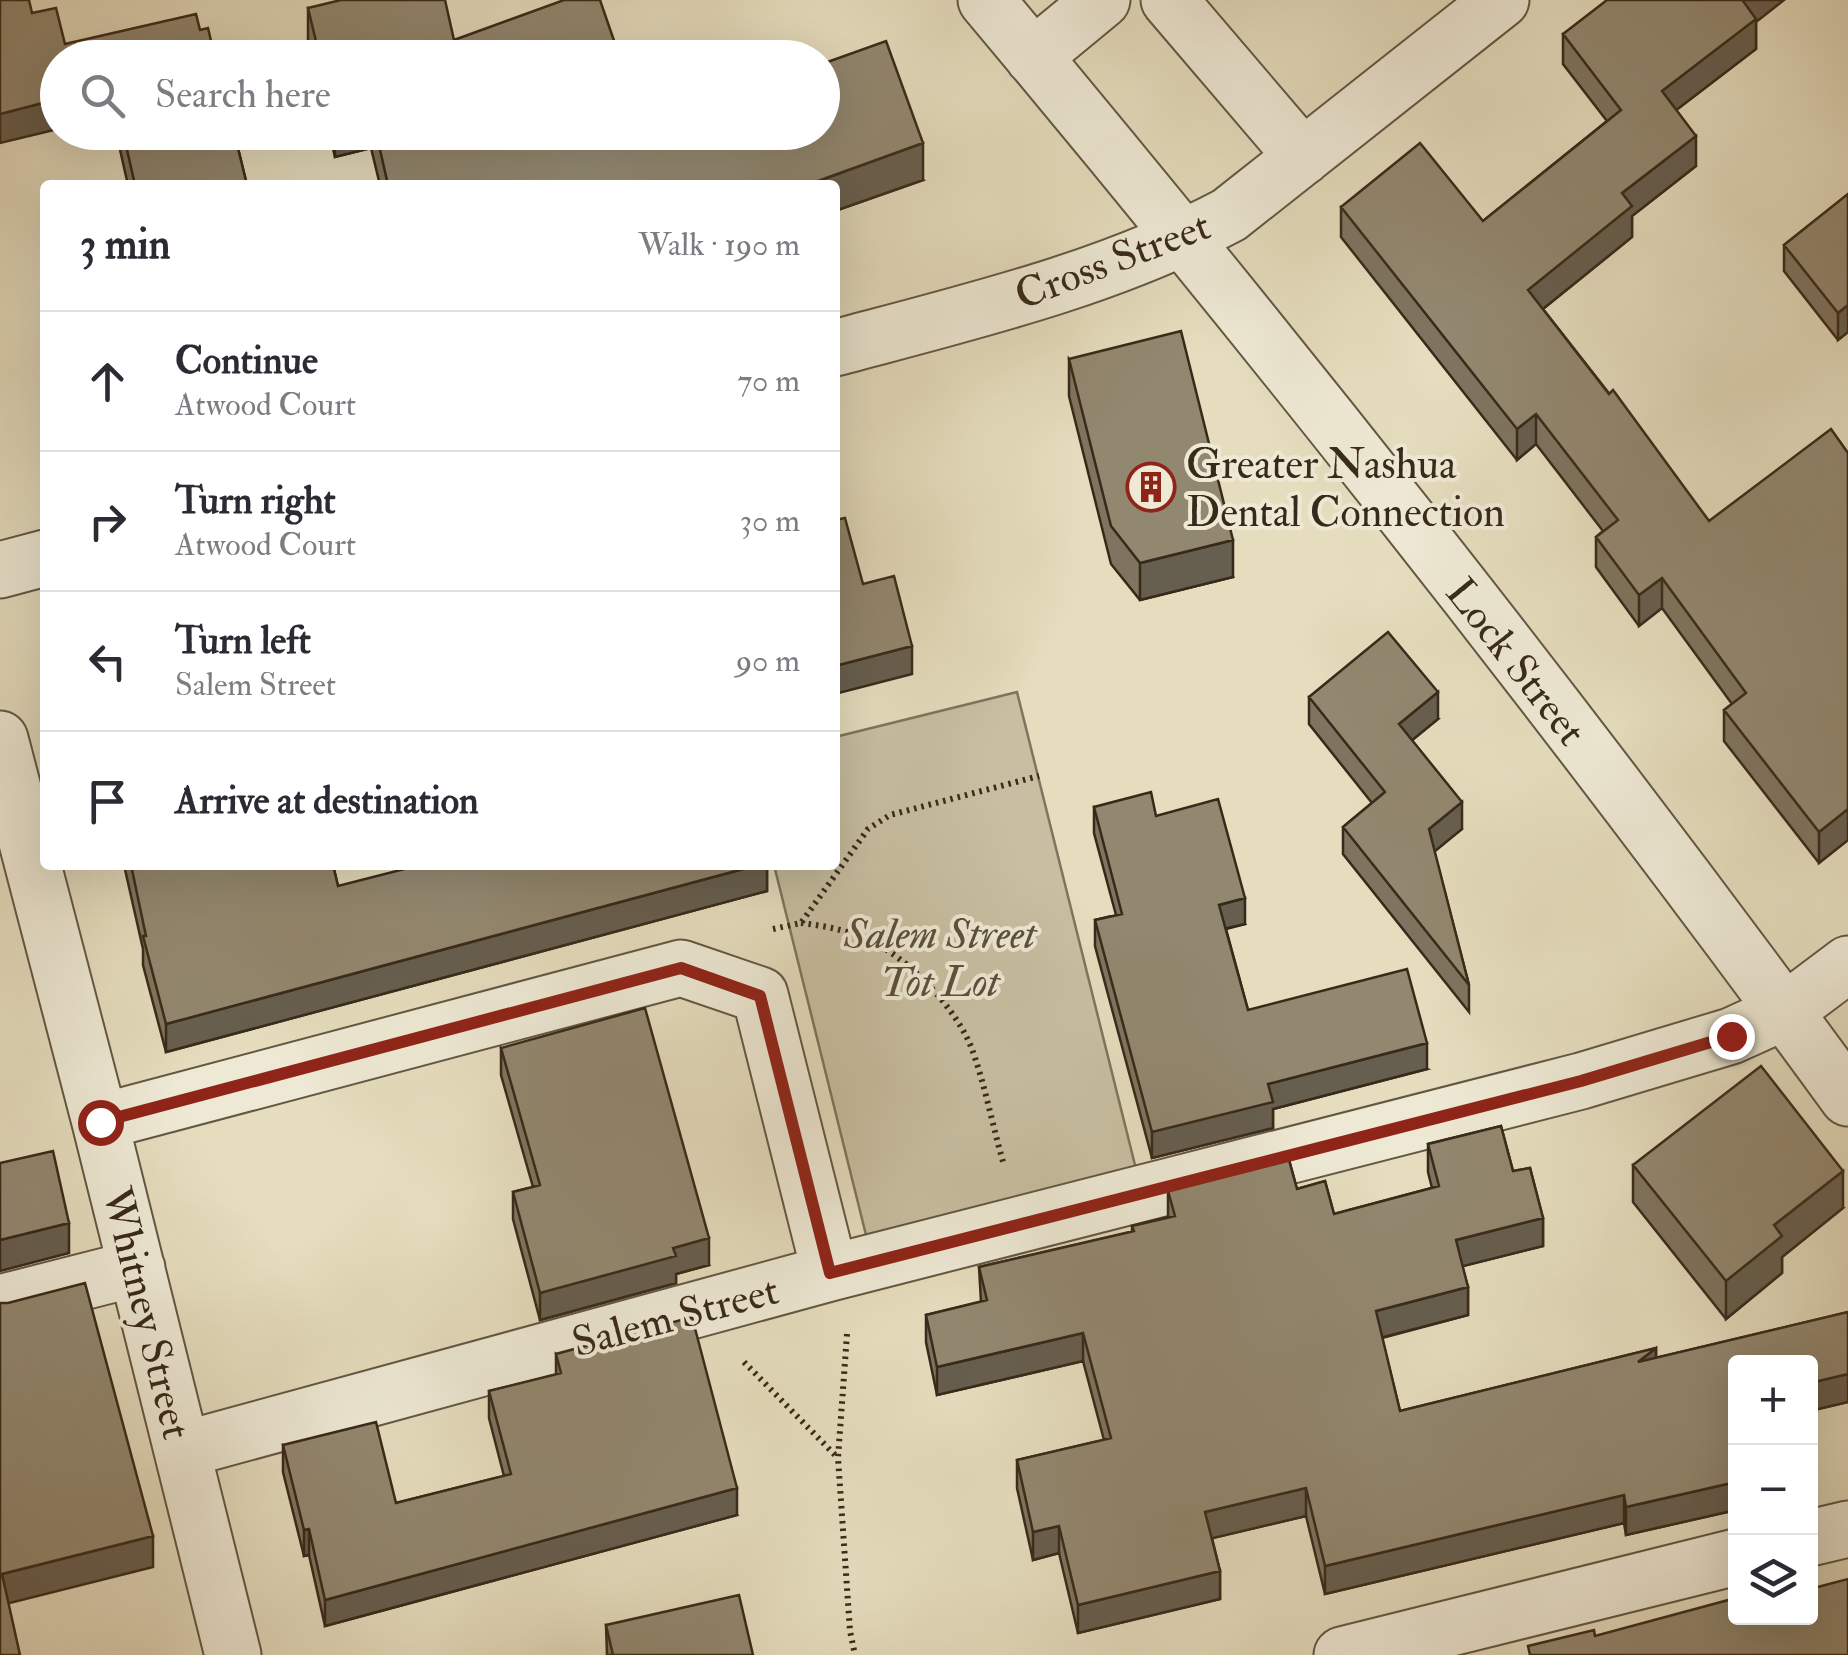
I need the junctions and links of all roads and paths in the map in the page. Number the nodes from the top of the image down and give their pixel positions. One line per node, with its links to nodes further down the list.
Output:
1 (986, 0): 5 (street, Lock Street)
2 (1102, 0): 5 (street)
3 (1169, 0): 6 (street)
4 (1501, 0): 6 (street, Cross Street)
5 (1033, 56): 7 (street, Lock Street)
6 (1302, 157): 7 (street, Cross Street)
7 (1184, 238): 8 (street, Cross Street); 18 (street, Lock Street)
8 (840, 347)
9 (40, 559): 10 (street)
10 (0, 570)
11 (0, 739): 20 (street, Whitney Street)
12 (1039, 776): 13 (path)
13 (840, 868)
14 (839, 870): 15 (path)
15 (801, 923): 16 (path); 21 (path)
16 (773, 930)
17 (1848, 964): 18 (street, Salem Street)
18 (1784, 1012): 19 (street, Lock Street); 23 (street, Salem Street)
19 (1848, 1098)
20 (100, 1122): 22 (street, Whitney Street); 23 (street)
21 (1009, 1182)
22 (137, 1268): 24 (street); 26 (street, Whitney Street)
23 (839, 1295): 25 (street, Salem Street); 27 (path)
24 (0, 1303)
25 (694, 1311): 26 (street, Salem Street); 27 (path)
26 (182, 1450): 31 (street, Whitney Street)
27 (838, 1458): 32 (path)
28 (1848, 1529): 29 (street)
29 (1818, 1536)
30 (1728, 1559): 33 (street)
31 (233, 1655)
32 (855, 1655)
33 (1342, 1655)

